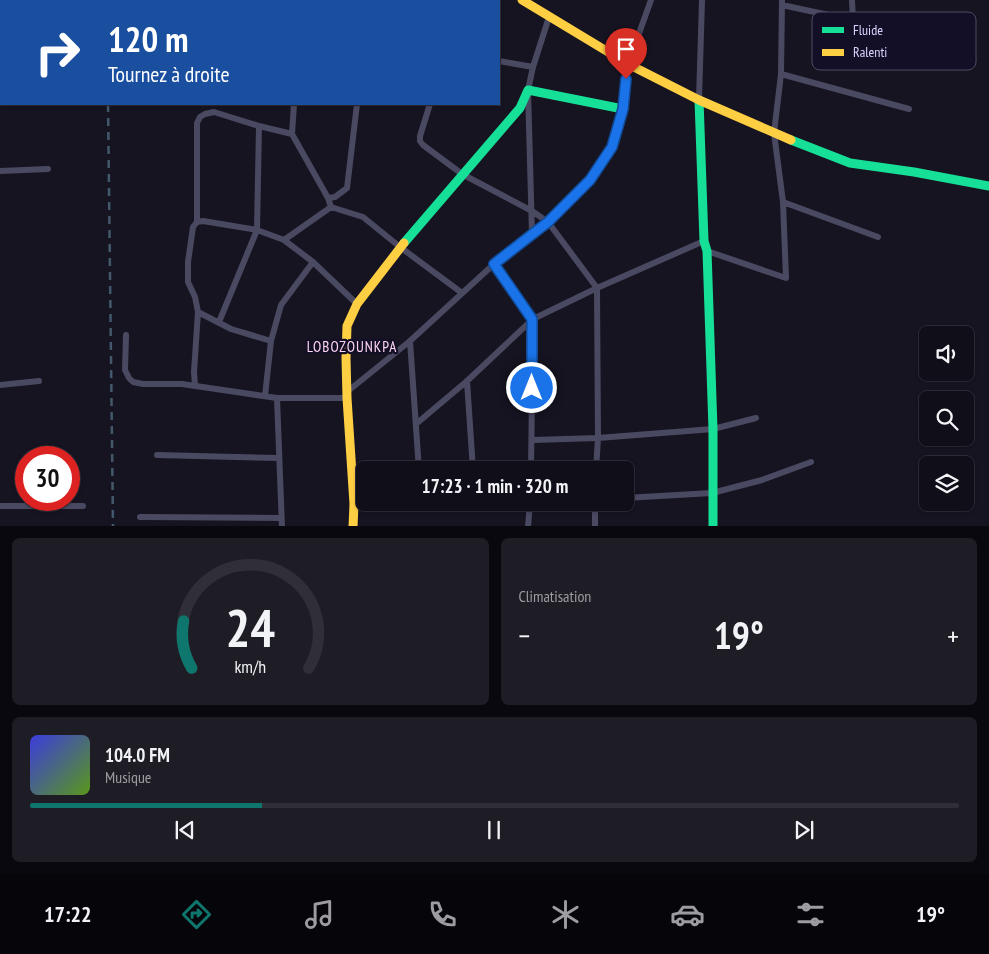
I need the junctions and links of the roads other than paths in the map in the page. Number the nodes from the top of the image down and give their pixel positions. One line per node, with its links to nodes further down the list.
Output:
1 (522, 0): 6 (street)
2 (651, 0): 8 (street)
3 (702, 0): 12 (street)
4 (782, 2): 5 (street); 10 (street)
5 (821, 12)
6 (549, 17): 8 (street); 9 (street)
7 (500, 61): 9 (street)
8 (628, 64): 12 (street); 17 (street)
9 (533, 67): 11 (street); 16 (street)
10 (781, 74): 18 (street); 20 (street)
11 (528, 90): 16 (street); 17 (street); 29 (street)
12 (699, 100): 20 (street); 36 (street)
13 (294, 105): 21 (street)
14 (357, 105): 26 (street)
15 (430, 105): 24 (street)
16 (520, 108): 24 (street)
17 (623, 109): 31 (street)
18 (909, 110)
19 (259, 126): 21 (street); 30 (street); 32 (street)
20 (774, 133): 25 (street); 27 (street)
21 (292, 134): 26 (street)
22 (48, 169): 23 (street)
23 (0, 171)
24 (462, 174): 29 (street); 37 (street)
25 (989, 186)
26 (328, 198): 28 (street)
27 (782, 202): 34 (street); 38 (street)
28 (331, 207): 35 (street); 37 (street)
29 (532, 211): 31 (street); 33 (street)
30 (197, 222): 32 (street); 44 (street)
31 (548, 222): 33 (street); 41 (street)
32 (257, 230): 35 (street); 46 (street)
33 (532, 234): 40 (street)
34 (878, 237)
35 (284, 240): 39 (street)
36 (704, 241): 38 (street); 41 (street)
37 (400, 247): 42 (street); 43 (street)
38 (707, 251): 59 (street)
39 (313, 262): 43 (street); 48 (street)
40 (494, 264): 42 (street); 45 (street)
41 (596, 288): 45 (street); 60 (street)
42 (462, 292): 49 (street)
43 (357, 304): 54 (street)
44 (198, 312): 46 (street); 53 (street)
45 (532, 319): 51 (street); 61 (street)
46 (218, 322): 48 (street)
47 (126, 335): 53 (street)
48 (271, 341): 55 (street)
49 (410, 341): 54 (street); 58 (street)
50 (39, 381): 52 (street)
51 (466, 381): 58 (street); 65 (street)
52 (0, 385)
53 (195, 386): 55 (street)
54 (348, 395): 56 (street); 71 (street)
55 (265, 396): 56 (street)
56 (278, 398): 63 (street)
57 (756, 418): 59 (street)
58 (416, 424): 64 (street)
59 (713, 429): 60 (street); 69 (street)
60 (598, 438): 61 (street); 67 (street)
61 (532, 440): 66 (street)
62 (157, 455): 63 (street)
63 (279, 458): 77 (street)
64 (418, 461)
65 (472, 461)
66 (532, 461)
67 (597, 461)
68 (811, 462): 69 (street)
69 (712, 493): 70 (street); 82 (street)
70 (634, 497)
71 (354, 504): 79 (street)
72 (0, 506): 73 (street)
73 (83, 506)
74 (529, 511): 80 (street)
75 (595, 511): 81 (street)
76 (140, 517): 77 (street)
77 (282, 518): 78 (street)
78 (282, 526)
79 (353, 526)
80 (528, 526)
81 (595, 526)
82 (714, 526)

